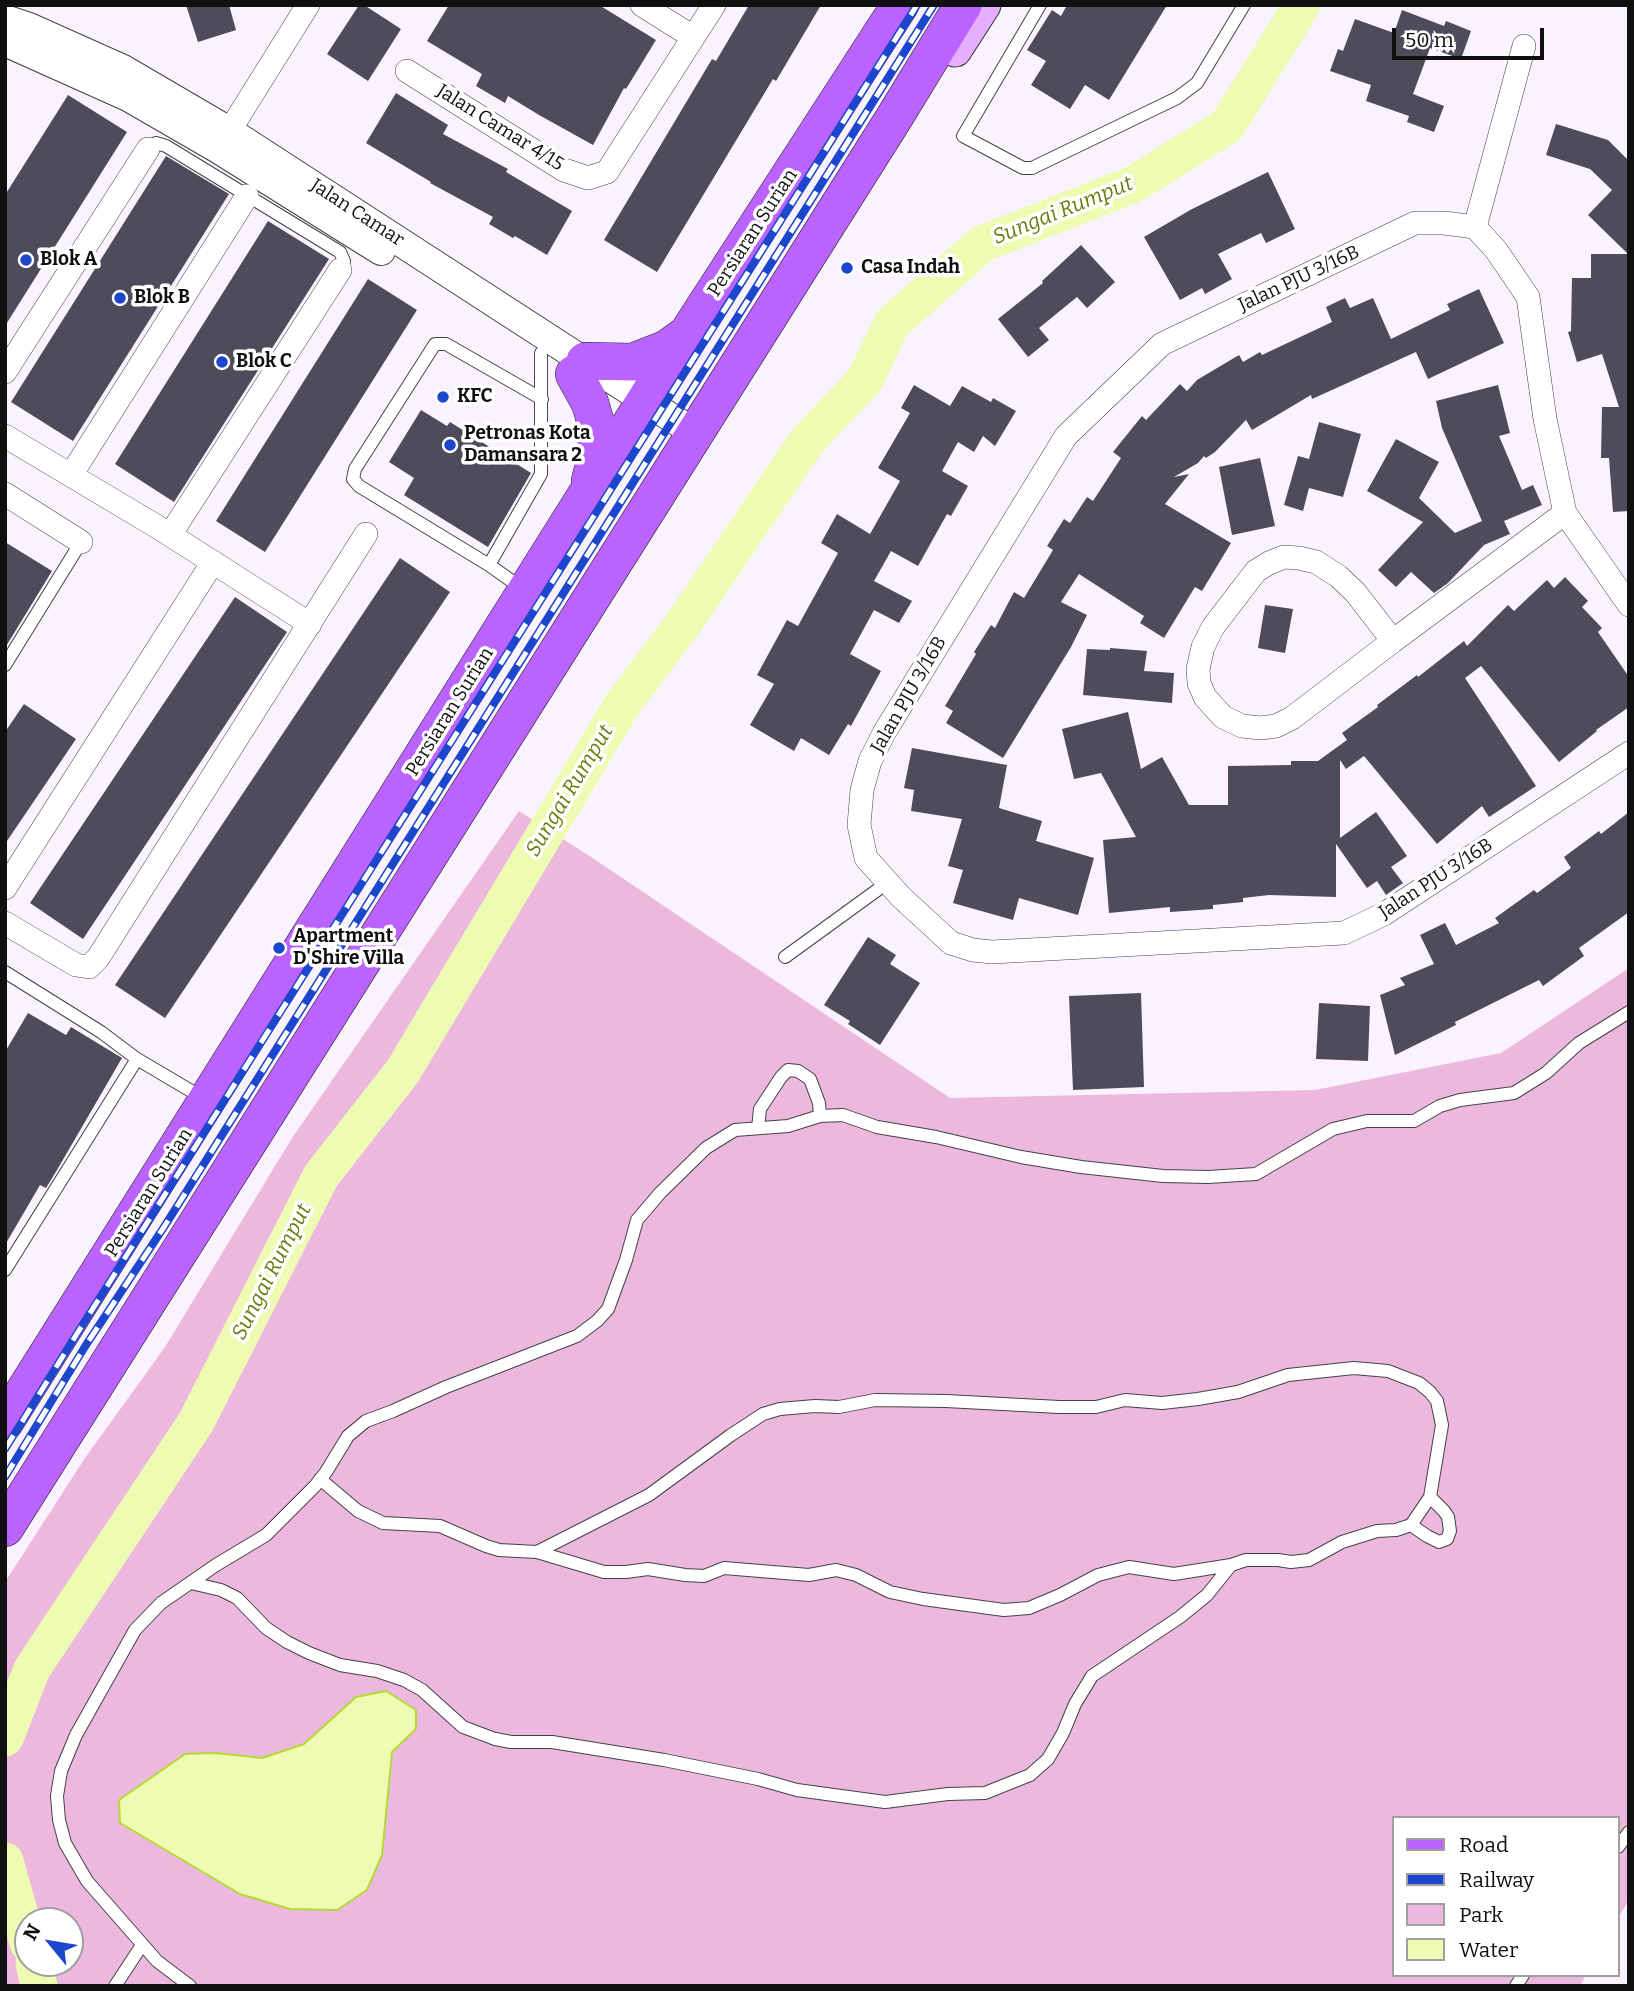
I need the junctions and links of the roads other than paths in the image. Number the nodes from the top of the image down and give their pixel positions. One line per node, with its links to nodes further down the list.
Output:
1 (308, 5): 14 (street)
2 (642, 5): 10 (street)
3 (714, 5): 10 (street, Jalan Camar 4/15)
4 (900, 5): 19 (main road, Persiaran Surian)
5 (963, 5): 26 (main road)
6 (984, 5): 36 (main road)
7 (1040, 5): 8 (lane)
8 (1244, 5)
9 (5, 19): 14 (street, Jalan Camar)
10 (693, 37): 13 (street, Jalan Camar 4/15)
11 (5, 41): 14 (street, Jalan Camar)
12 (1524, 46): 17 (street)
13 (407, 71)
14 (224, 140): 20 (street, Jalan Camar); 21 (street, Jalan Camar)
15 (148, 149): 16 (lane); 22 (street)
16 (247, 197): 18 (lane); 27 (street)
17 (1475, 227): 30 (street); 43 (street, Jalan PJU 3/16B)
18 (340, 271): 32 (street)
19 (687, 334): 21 (main road); 24 (main road, Persiaran Surian)
20 (541, 353): 21 (street, Jalan Camar); 23 (lane)
21 (579, 368): 24 (street, Jalan Camar); 29 (main road)
22 (5, 372)
23 (542, 399): 35 (lane); 35 (lane)
24 (641, 407): 26 (street, Jalan Camar); 29 (main road, Persiaran Surian)
25 (5, 436): 27 (street)
26 (691, 439): 36 (main road)
27 (71, 475): 32 (street)
28 (5, 494): 33 (street)
29 (586, 495): 37 (main road, Persiaran Surian)
30 (1565, 513): 38 (street); 40 (street)
31 (366, 534): 39 (street)
32 (170, 535): 34 (street)
33 (81, 542): 41 (lane)
34 (212, 562): 39 (street); 44 (street)
35 (489, 565): 37 (lane)
36 (609, 571): 58 (main road)
37 (526, 591): 50 (main road, Persiaran Surian)
38 (1629, 606)
39 (310, 624): 45 (street)
40 (1393, 641): 40 (street)
41 (5, 665)
42 (1629, 752): 43 (street, Jalan PJU 3/16B)
43 (887, 883): 46 (lane)
44 (5, 888)
45 (5, 923)
46 (785, 957)
47 (5, 972): 49 (lane)
48 (1629, 1012): 51 (lane)
49 (137, 1059): 50 (lane); 53 (lane)
50 (207, 1100): 54 (main road, Persiaran Surian)
51 (820, 1116): 52 (lane); 52 (lane)
52 (758, 1128): 55 (lane)
53 (5, 1270)
54 (5, 1422)
55 (320, 1479): 59 (lane); 61 (lane)
56 (1430, 1497): 57 (lane); 57 (lane); 59 (lane)
57 (1411, 1525): 60 (lane)
58 (5, 1528)
59 (537, 1552): 60 (lane)
60 (1231, 1565): 61 (lane)
61 (191, 1583): 62 (lane)
62 (142, 1945): 63 (lane); 64 (lane)
63 (118, 1985)
64 (190, 1986)

